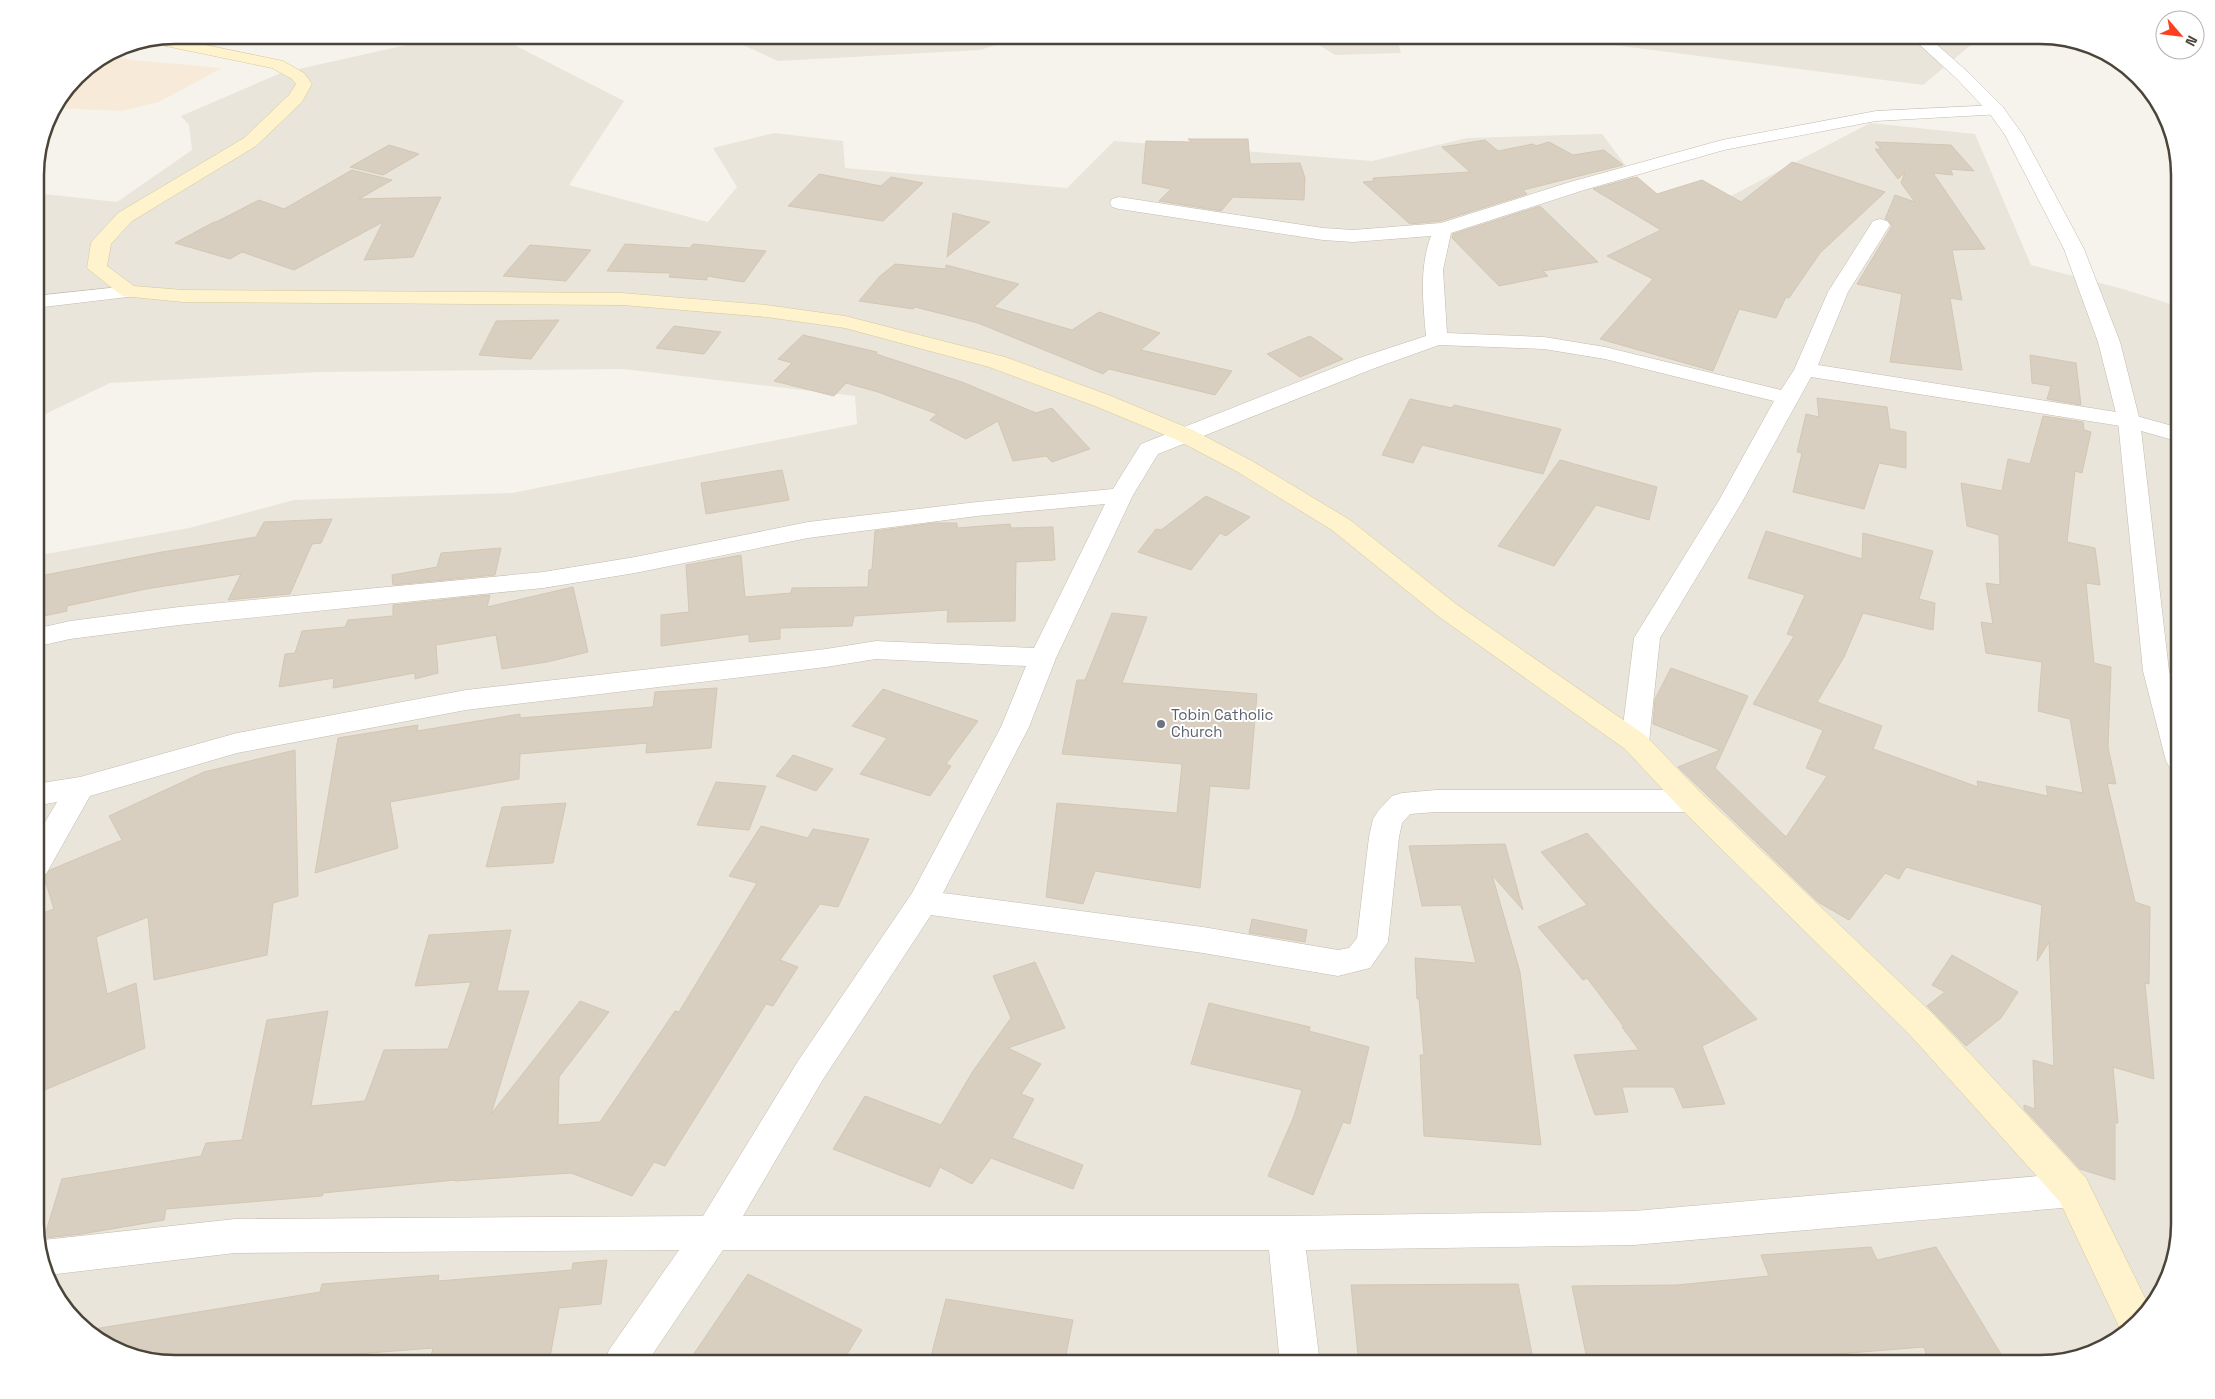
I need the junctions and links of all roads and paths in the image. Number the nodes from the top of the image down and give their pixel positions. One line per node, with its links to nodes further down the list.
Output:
1 (180, 44): 7 (main road)
2 (1927, 44): 3 (street)
3 (1996, 110): 6 (street); 12 (street)
4 (1119, 202): 6 (street)
5 (1880, 225): 10 (street)
6 (1443, 230): 9 (street)
7 (129, 292): 8 (street); 14 (main road)
8 (44, 301)
9 (1437, 339): 11 (street); 14 (street)
10 (1805, 370): 11 (street); 12 (street)
11 (1787, 398): 19 (street)
12 (2129, 421): 13 (street); 18 (street)
13 (2171, 433)
14 (1185, 435): 15 (street); 19 (main road)
15 (1121, 495): 16 (street); 17 (street)
16 (44, 636)
17 (1043, 658): 20 (street); 24 (street)
18 (2171, 727)
19 (1634, 742): 22 (main road)
20 (80, 788): 21 (street); 23 (street)
21 (44, 794)
22 (1691, 801): 24 (street); 25 (main road)
23 (44, 850)
24 (923, 902): 26 (street)
25 (2073, 1190): 27 (street); 29 (main road)
26 (713, 1233): 27 (street); 28 (street); 30 (street)
27 (1286, 1233): 31 (street)
28 (48, 1257)
29 (2134, 1316)
30 (629, 1355)
31 (1299, 1355)

